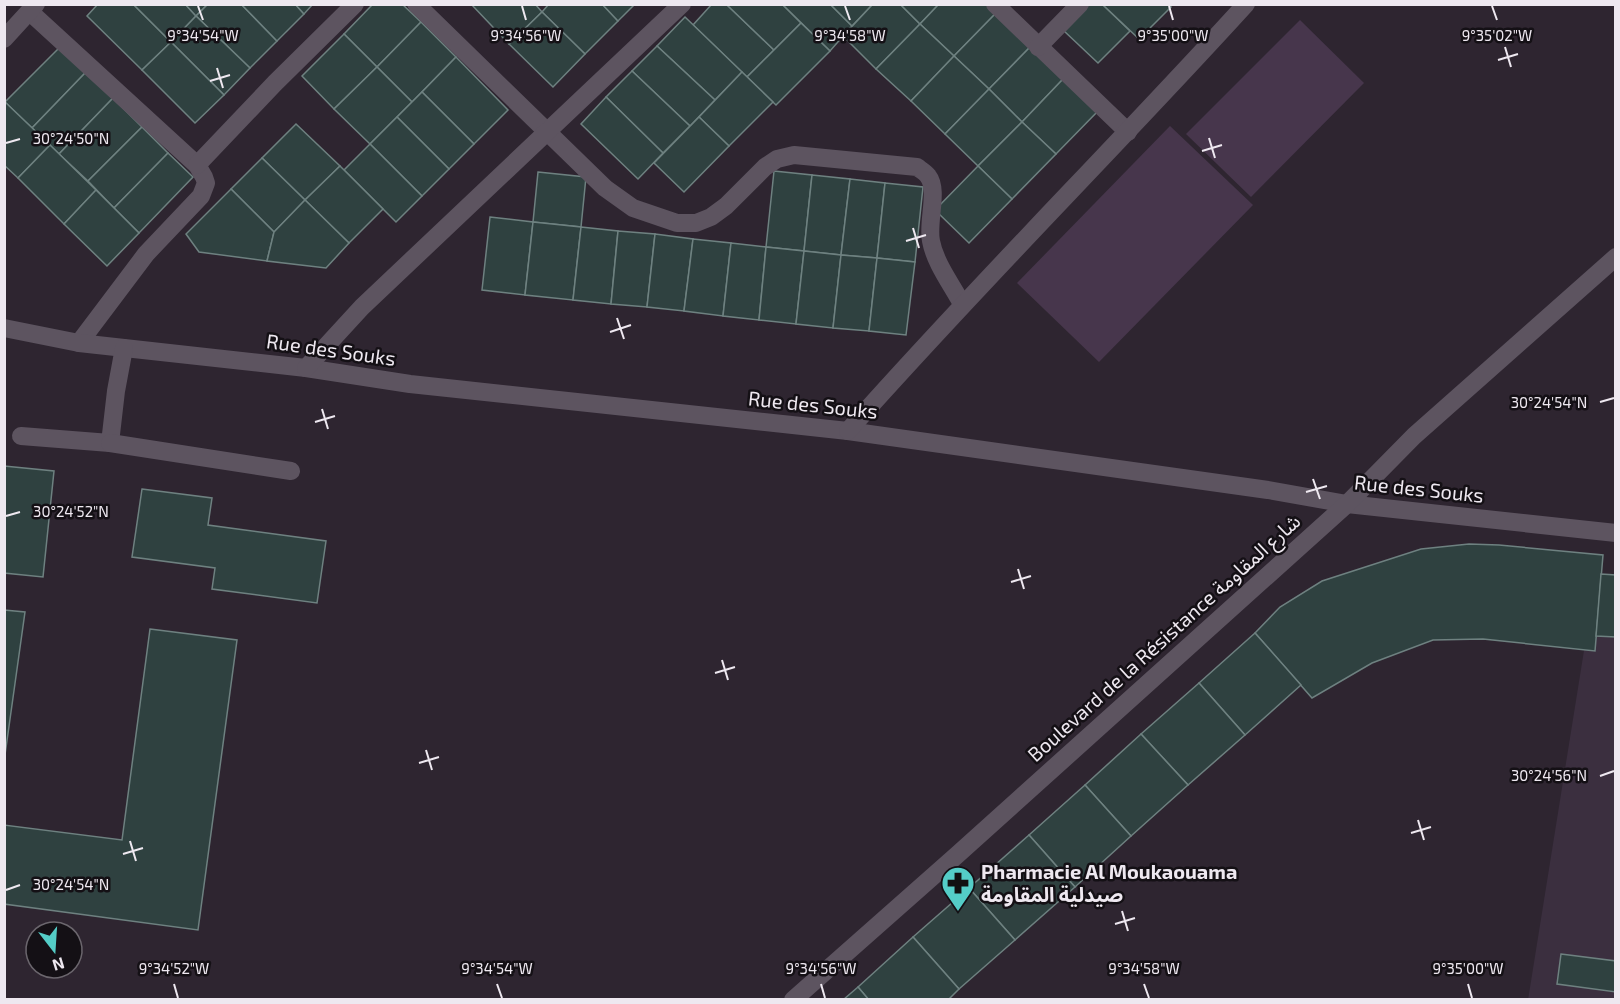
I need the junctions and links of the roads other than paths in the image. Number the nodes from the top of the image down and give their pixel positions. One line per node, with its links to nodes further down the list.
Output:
1 (355, 4): 12 (street)
2 (682, 4): 10 (street)
3 (995, 4): 9 (street)
4 (1080, 4): 9 (street)
5 (1246, 4): 11 (street)
6 (33, 8): 8 (street); 12 (street)
7 (428, 9): 10 (street)
8 (4, 39)
9 (1038, 46): 11 (street)
10 (546, 132): 14 (street); 18 (street)
11 (1128, 132): 14 (street)
12 (197, 165): 16 (street)
13 (1616, 257): 23 (street, Boulevard de la Résistance شارع المقاومة)
14 (962, 304): 19 (street)
15 (4, 328): 16 (street, Rue des Souks)
16 (79, 343): 17 (street, Rue des Souks)
17 (124, 348): 18 (street, Rue des Souks); 21 (street)
18 (306, 368): 19 (street, Rue des Souks)
19 (848, 431): 23 (street, Rue des Souks)
20 (21, 436): 21 (street)
21 (110, 443): 22 (street)
22 (291, 471)
23 (1347, 504): 24 (street, Rue des Souks); 25 (street, Boulevard de la Résistance شارع المقاومة)
24 (1616, 533)
25 (793, 999)

